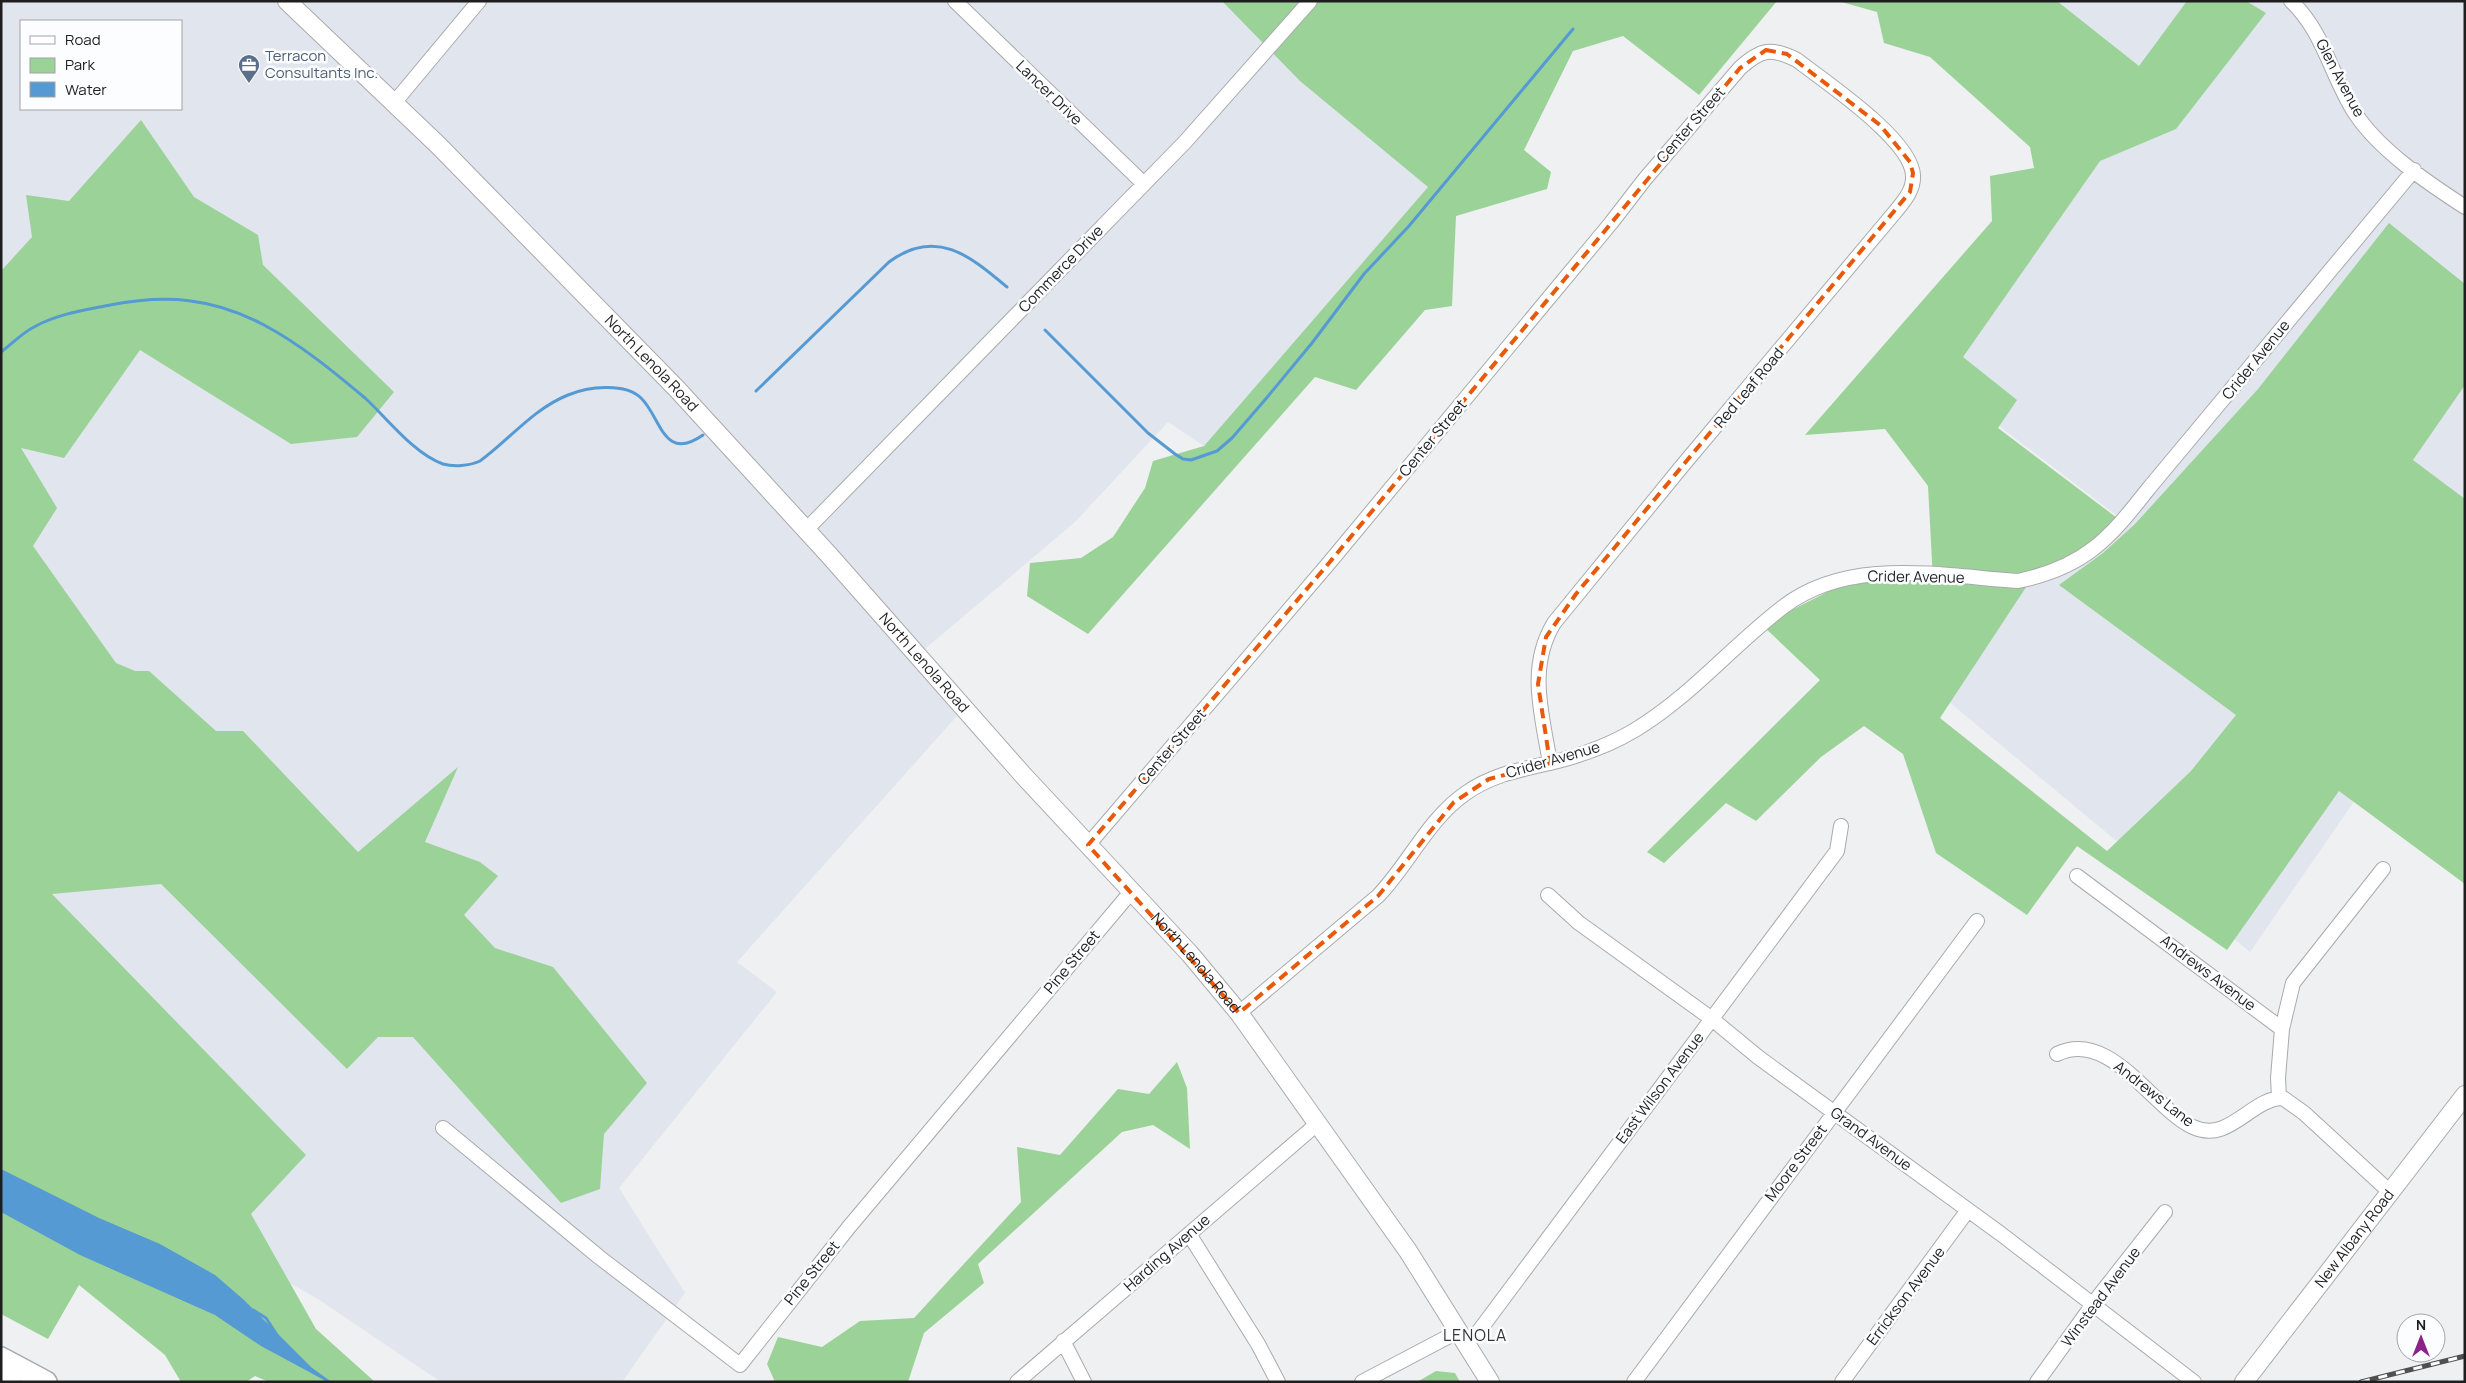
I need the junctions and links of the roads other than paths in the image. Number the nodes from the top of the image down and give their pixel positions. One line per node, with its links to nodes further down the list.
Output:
1 (287, 1): 7 (main road, North Lenola Road)
2 (479, 1): 7 (street)
3 (954, 1): 9 (street, Lancer Drive)
4 (1310, 1): 9 (street, Commerce Drive)
5 (2291, 1): 8 (street, Glen Avenue)
6 (1787, 54): 12 (street, Red Leaf Road); 14 (street, Center Street)
7 (394, 102): 11 (main road, North Lenola Road)
8 (2414, 170): 10 (street, Glen Avenue); 12 (street, Crider Avenue)
9 (1144, 184): 11 (street, Commerce Drive)
10 (2465, 207)
11 (806, 530): 14 (main road, North Lenola Road)
12 (1550, 763): 20 (street, Crider Avenue)
13 (1841, 826): 21 (street, East Wilson Avenue)
14 (1088, 845): 17 (main road, North Lenola Road)
15 (2383, 869): 22 (street)
16 (2077, 876): 22 (street, Andrews Avenue)
17 (1131, 892): 20 (main road, North Lenola Road); 28 (street, Pine Street)
18 (1548, 895): 21 (street, Grand Avenue)
19 (1977, 921): 26 (street, Moore Street)
20 (1239, 1013): 27 (main road, North Lenola Road)
21 (1712, 1019): 26 (street, Grand Avenue); 34 (street, East Wilson Avenue)
22 (2282, 1029): 25 (street)
23 (2057, 1054): 25 (street, Andrews Lane)
24 (2465, 1094): 29 (main road, New Albany Road)
25 (2279, 1098): 29 (street)
26 (1834, 1112): 30 (street, Grand Avenue); 45 (street, Moore Street)
27 (1317, 1124): 32 (street, Harding Avenue); 34 (main road, North Lenola Road)
28 (443, 1128)
29 (2390, 1192): 49 (main road, New Albany Road)
30 (1968, 1210): 33 (street, Grand Avenue); 46 (street, Errickson Avenue)
31 (2165, 1212): 33 (street, Winstead Avenue)
32 (1189, 1234): 35 (street, Harding Avenue); 42 (street)
33 (2094, 1305): 47 (street, Winstead Avenue); 48 (street, Grand Avenue)
34 (1462, 1337): 43 (street, East Wilson Avenue); 44 (main road, North Lenola Road)
35 (1063, 1341): 40 (street, Harding Avenue); 41 (street)
36 (1, 1358): 39 (highway)
37 (1, 1377): 38 (highway)
38 (10, 1382)
39 (46, 1382)
40 (1017, 1382)
41 (1084, 1382)
42 (1278, 1382)
43 (1362, 1382)
44 (1490, 1382)
45 (1634, 1382)
46 (1842, 1382)
47 (2037, 1382)
48 (2194, 1382)
49 (2244, 1382)

